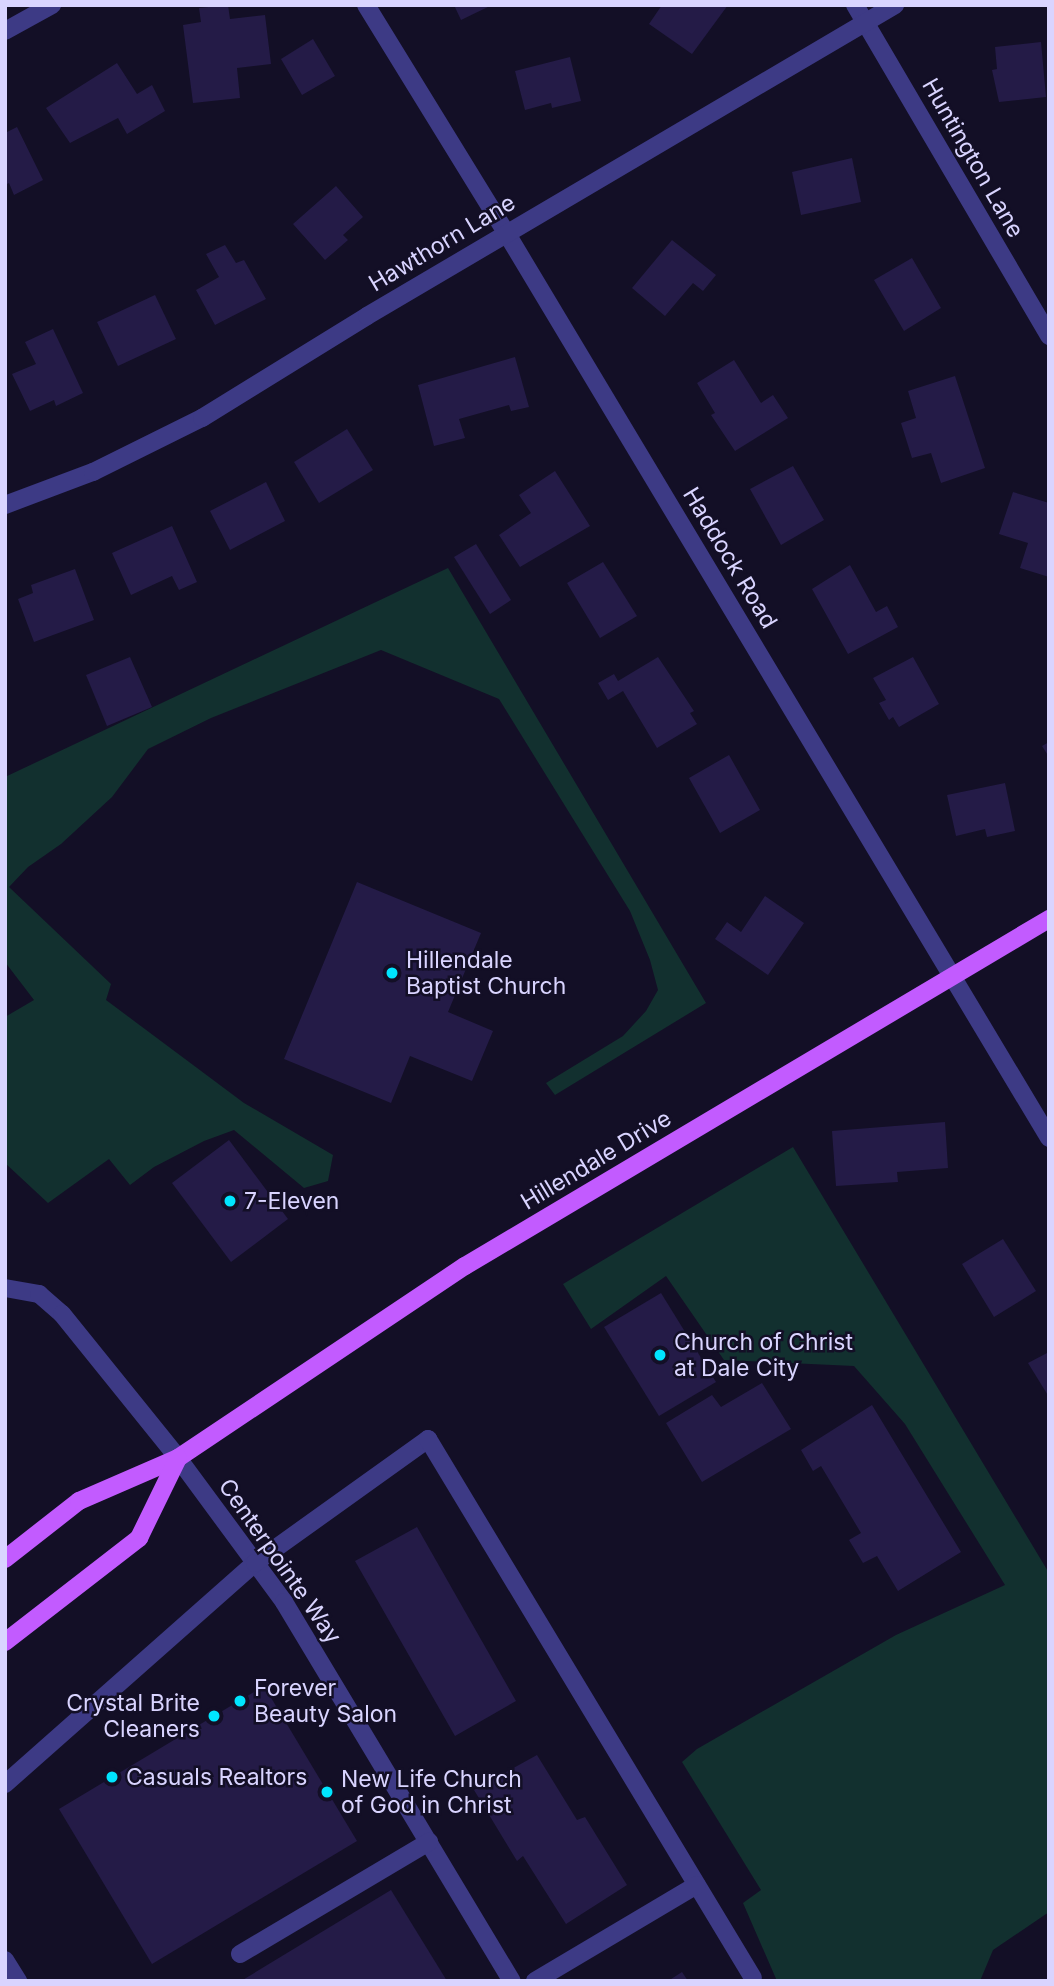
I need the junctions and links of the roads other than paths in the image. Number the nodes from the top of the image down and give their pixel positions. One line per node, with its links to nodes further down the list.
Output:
1 (52, 5): 6 (street)
2 (366, 5): 7 (street, Haddock Road)
3 (855, 5): 5 (street, Huntington Lane)
4 (895, 5): 5 (street, Hawthorn Lane)
5 (867, 23): 7 (street, Hawthorn Lane); 8 (street, Huntington Lane)
6 (5, 31)
7 (507, 234): 9 (street, Hawthorn Lane); 11 (street, Haddock Road)
8 (1049, 336)
9 (5, 505)
10 (1049, 919): 11 (main road, Hillendale Drive)
11 (952, 977): 12 (street, Haddock Road); 14 (main road, Hillendale Drive)
12 (1049, 1138)
13 (5, 1288): 14 (street, Centerpointe Way)
14 (178, 1458): 15 (main road, Hillendale Drive); 16 (street, Centerpointe Way); 17 (main road)
15 (5, 1559)
16 (255, 1563): 18 (street); 19 (street, Centerpointe Way); 20 (street)
17 (5, 1642)
18 (5, 1784)
19 (429, 1842): 21 (street); 25 (street, Centerpointe Way)
20 (697, 1885): 23 (street); 26 (street)
21 (240, 1954)
22 (5, 1960): 24 (street)
23 (753, 1978)
24 (18, 1981)
25 (512, 1981)
26 (535, 1981)

